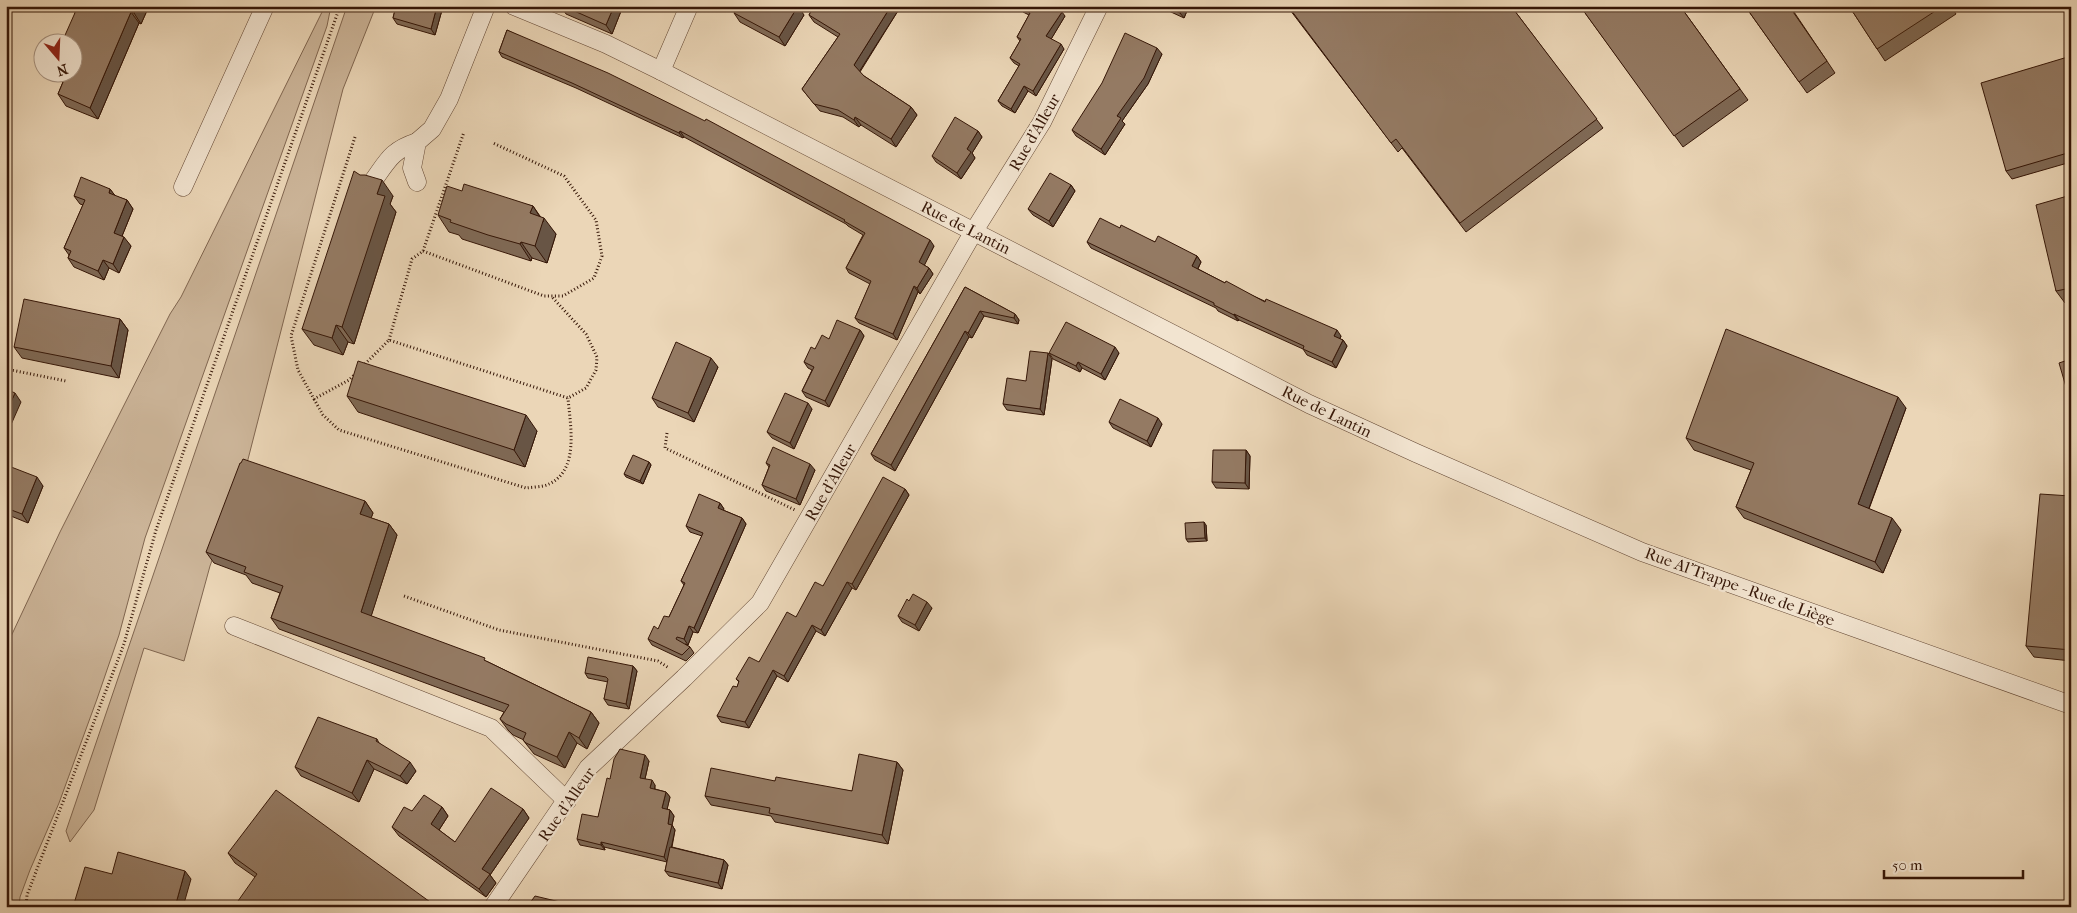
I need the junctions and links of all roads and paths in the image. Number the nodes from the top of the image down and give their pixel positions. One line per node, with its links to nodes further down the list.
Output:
1 (265, 6): 14 (street)
2 (340, 6): 33 (path)
3 (486, 6): 10 (street)
4 (514, 6): 7 (street, Rue de Lantin)
5 (689, 6): 7 (street)
6 (1099, 6): 15 (street, Rue d'Alleur)
7 (661, 71): 15 (street, Rue de Lantin)
8 (464, 132): 16 (path)
9 (355, 137): 24 (path)
10 (417, 142): 12 (street); 13 (street)
11 (493, 142): 17 (path)
12 (373, 181)
13 (417, 182)
14 (183, 188)
15 (974, 231): 26 (street, Rue de Lantin); 27 (street, Rue d'Alleur)
16 (423, 251): 17 (path); 18 (path)
17 (552, 297): 23 (path)
18 (389, 340): 19 (path); 23 (path)
19 (362, 367)
20 (6, 368): 22 (path)
21 (356, 373): 24 (path)
22 (66, 381)
23 (568, 398): 24 (path)
24 (314, 399)
25 (667, 433): 27 (path)
26 (1416, 453): 31 (street, Rue Al'Trappe - Rue de Liège)
27 (810, 517): 30 (street, Rue d'Alleur)
28 (404, 596): 30 (path)
29 (234, 626): 32 (street)
30 (684, 678): 32 (street, Rue d'Alleur)
31 (2071, 705)
32 (567, 801): 34 (street, Rue d'Alleur)
33 (26, 907)
34 (493, 907)

